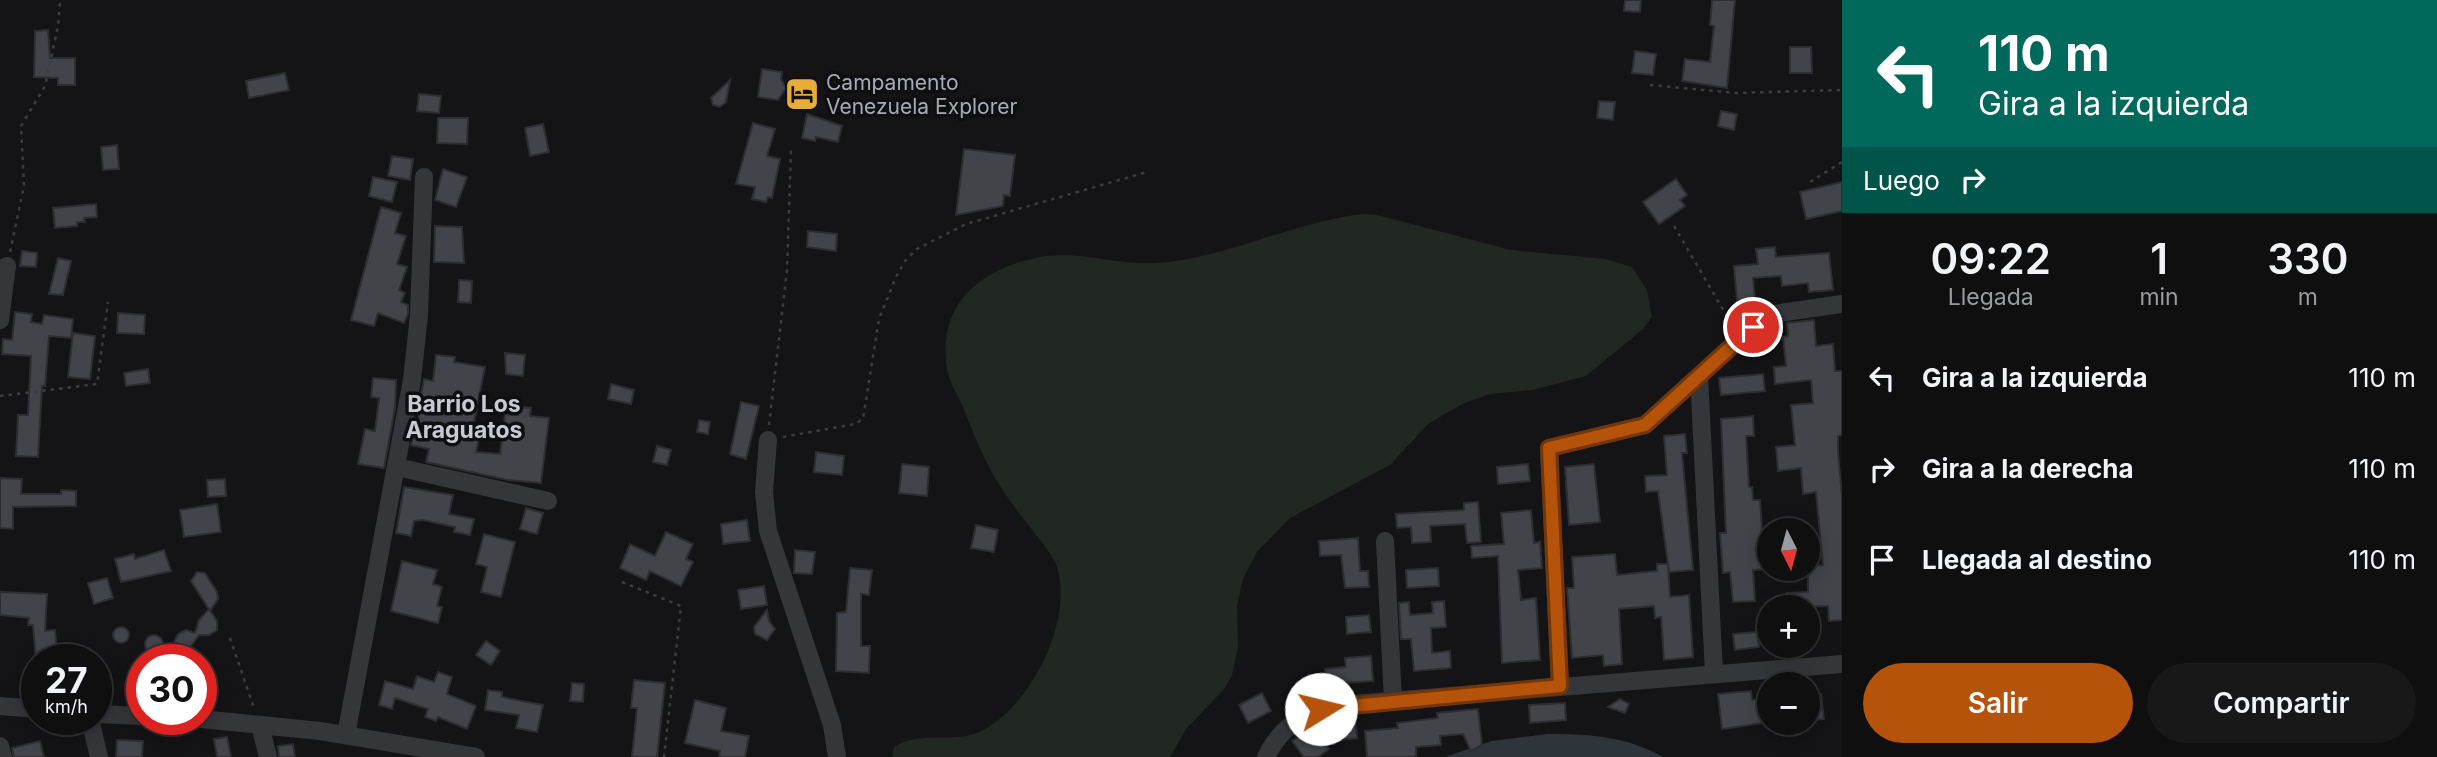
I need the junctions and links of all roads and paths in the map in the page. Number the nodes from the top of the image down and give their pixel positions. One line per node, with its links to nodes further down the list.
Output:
1 (60, 0): 10 (path)
2 (1650, 85): 3 (path)
3 (1842, 90)
4 (791, 150): 17 (path)
5 (1842, 162): 8 (path)
6 (1147, 172): 17 (path)
7 (424, 177): 18 (street)
8 (1810, 182)
9 (1674, 226): 14 (path)
10 (7, 266): 13 (street)
11 (108, 302): 16 (path)
12 (1842, 304): 14 (street)
13 (0, 320)
14 (1740, 338): 15 (street)
15 (1699, 376): 24 (street); 25 (street)
16 (0, 396)
17 (768, 440): 40 (street)
18 (397, 467): 19 (street); 32 (street)
19 (548, 501)
20 (1385, 541): 26 (street)
21 (622, 582): 39 (path)
22 (230, 638): 30 (path)
23 (1842, 664): 24 (street)
24 (1714, 673): 25 (street)
25 (1560, 686): 26 (street)
26 (1393, 700): 41 (street)
27 (0, 706): 28 (street)
28 (21, 708)
29 (217, 720): 30 (street)
30 (260, 724): 32 (street); 37 (street)
31 (94, 735): 36 (street)
32 (346, 735): 34 (street)
33 (0, 746): 35 (street)
34 (434, 753): 38 (street)
35 (3, 757)
36 (99, 757)
37 (268, 757)
38 (476, 757)
39 (664, 757)
40 (838, 757)
41 (1266, 757)

